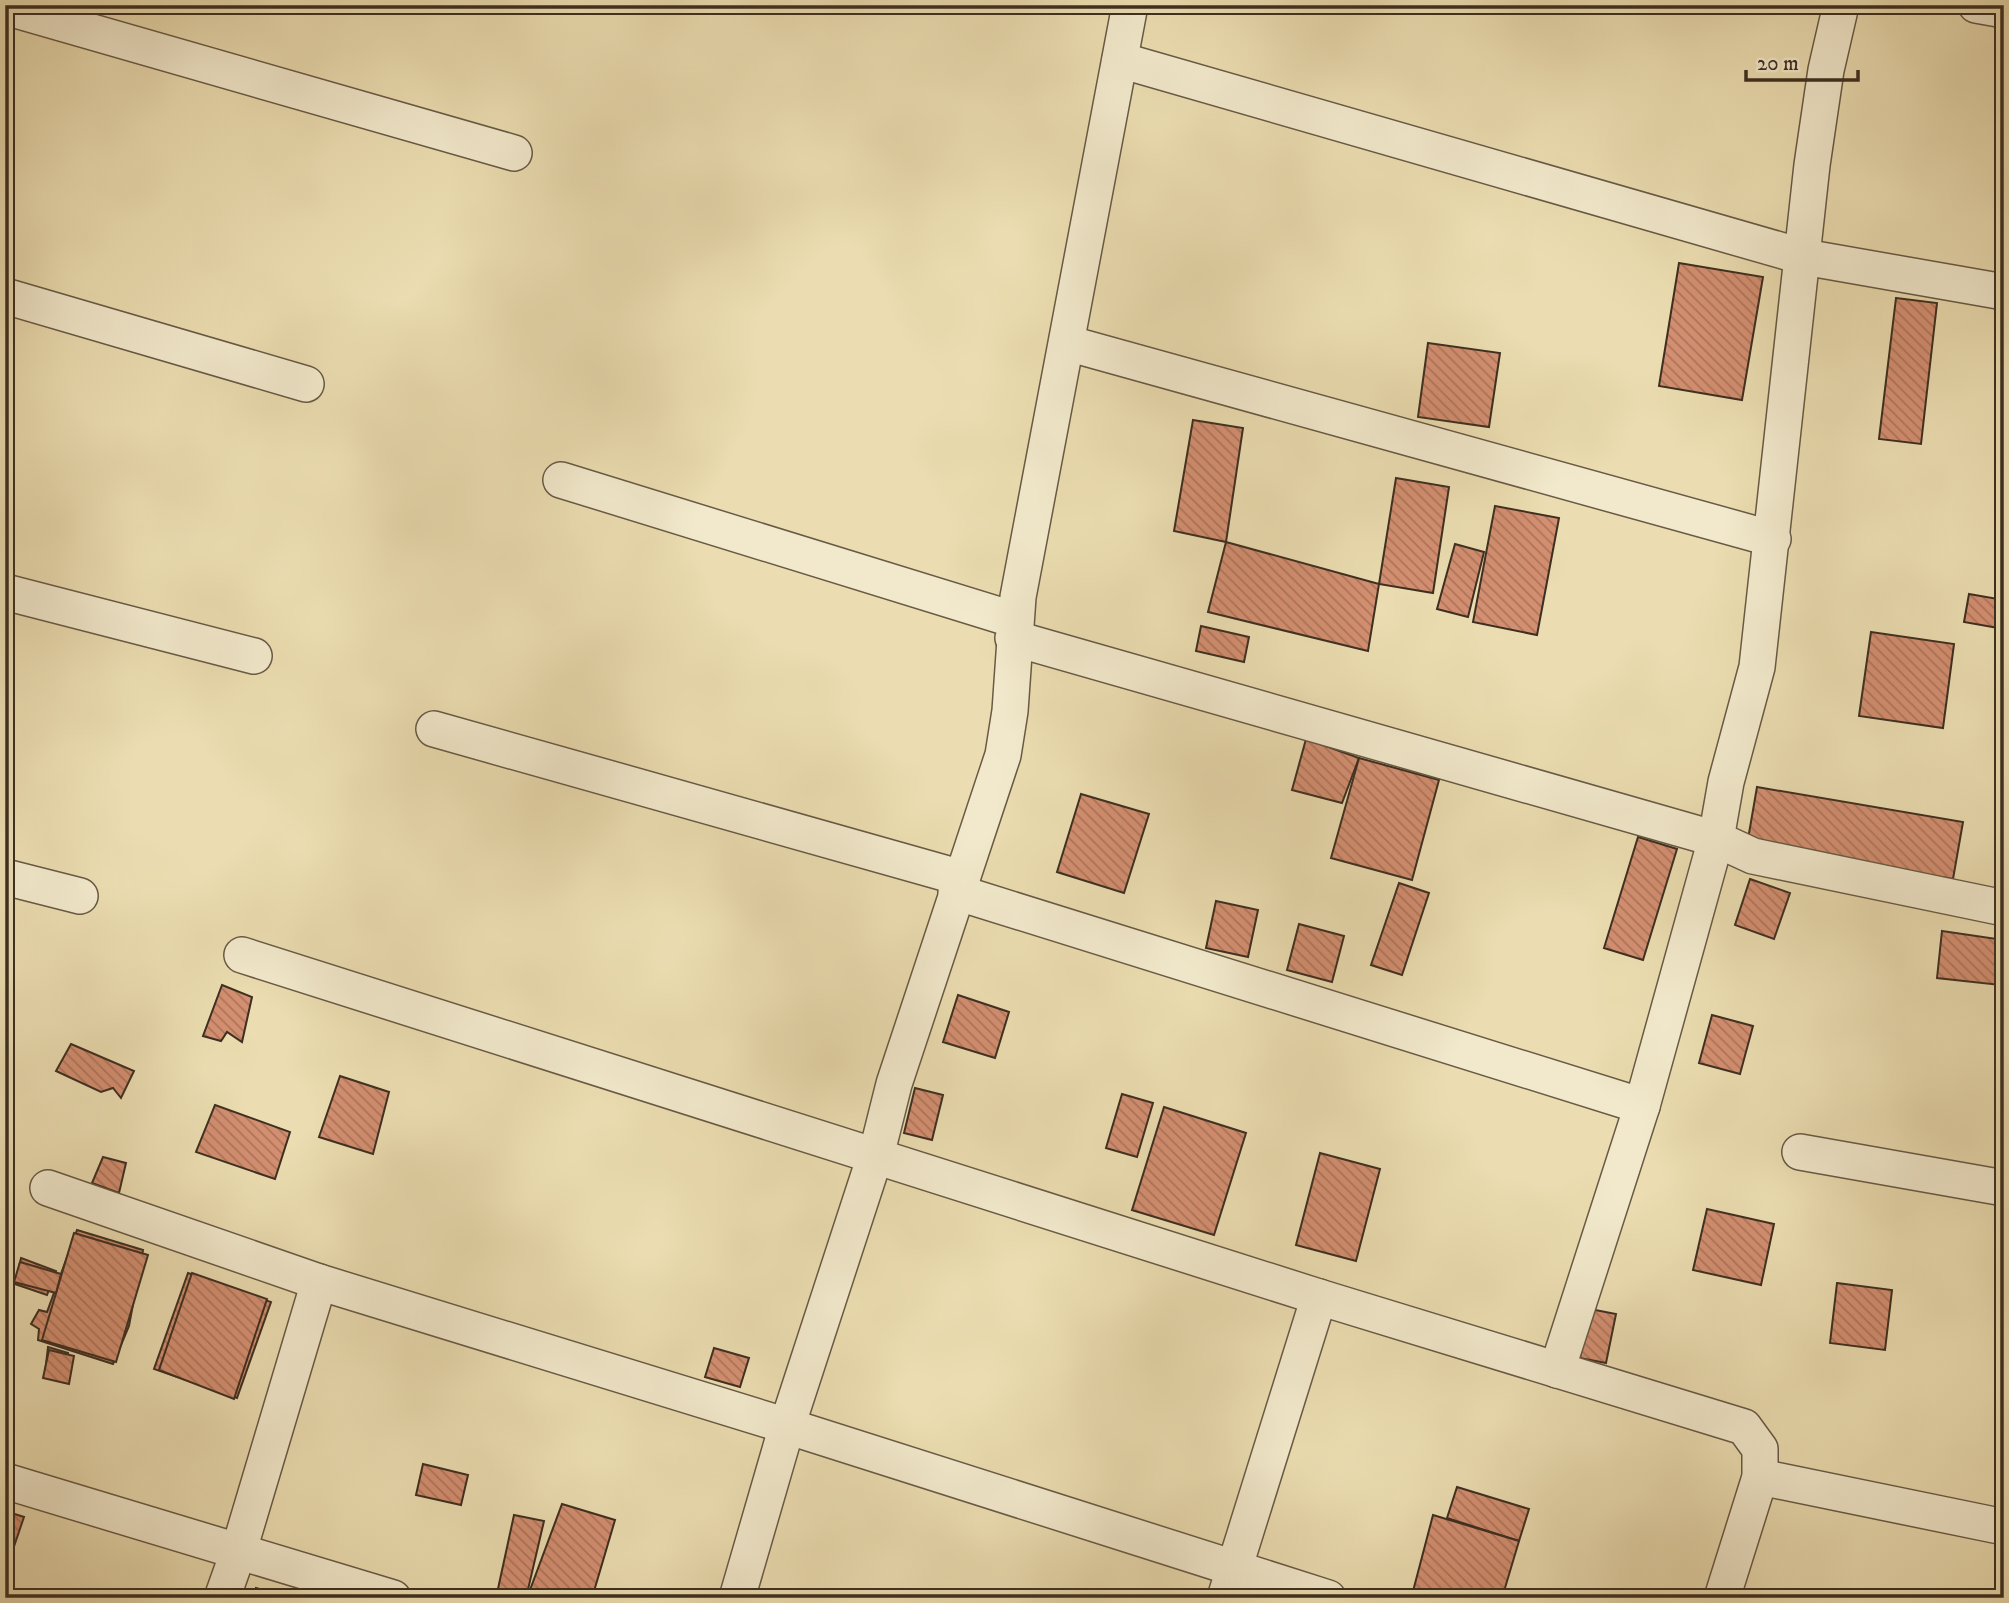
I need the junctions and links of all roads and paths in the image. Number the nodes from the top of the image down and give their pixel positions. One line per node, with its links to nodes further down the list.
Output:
1 (1130, 5): 6 (street)
2 (1841, 5): 8 (street)
3 (1976, 5): 5 (street)
4 (5, 7): 7 (street)
5 (2004, 10)
6 (1120, 60): 8 (street); 11 (street)
7 (514, 153)
8 (1804, 257): 9 (street); 14 (street)
9 (2004, 292)
10 (5, 296): 12 (street)
11 (1067, 343): 14 (street); 16 (street)
12 (306, 384)
13 (561, 480): 16 (street)
14 (1773, 539): 19 (street)
15 (5, 592): 17 (street)
16 (1014, 629): 19 (street); 21 (street)
17 (254, 656)
18 (434, 729): 21 (street)
19 (1716, 839): 23 (street); 25 (street)
20 (5, 877): 22 (street)
21 (959, 885): 25 (street); 27 (street)
22 (80, 896)
23 (2004, 908)
24 (242, 955): 27 (street)
25 (1642, 1106): 32 (street)
26 (1800, 1152): 29 (street)
27 (875, 1155): 31 (street); 33 (street)
28 (48, 1188): 30 (street)
29 (2004, 1188)
30 (319, 1282): 33 (street); 37 (street)
31 (1319, 1297): 32 (street); 38 (street)
32 (1557, 1370): 34 (street)
33 (787, 1426): 38 (street); 41 (street)
34 (1760, 1477): 36 (street); 43 (street)
35 (5, 1481): 37 (street)
36 (2004, 1527)
37 (239, 1550): 39 (street); 40 (street)
38 (1229, 1582): 42 (street)
39 (222, 1598)
40 (393, 1598)
41 (737, 1598)
42 (1328, 1598)
43 (1722, 1598)

